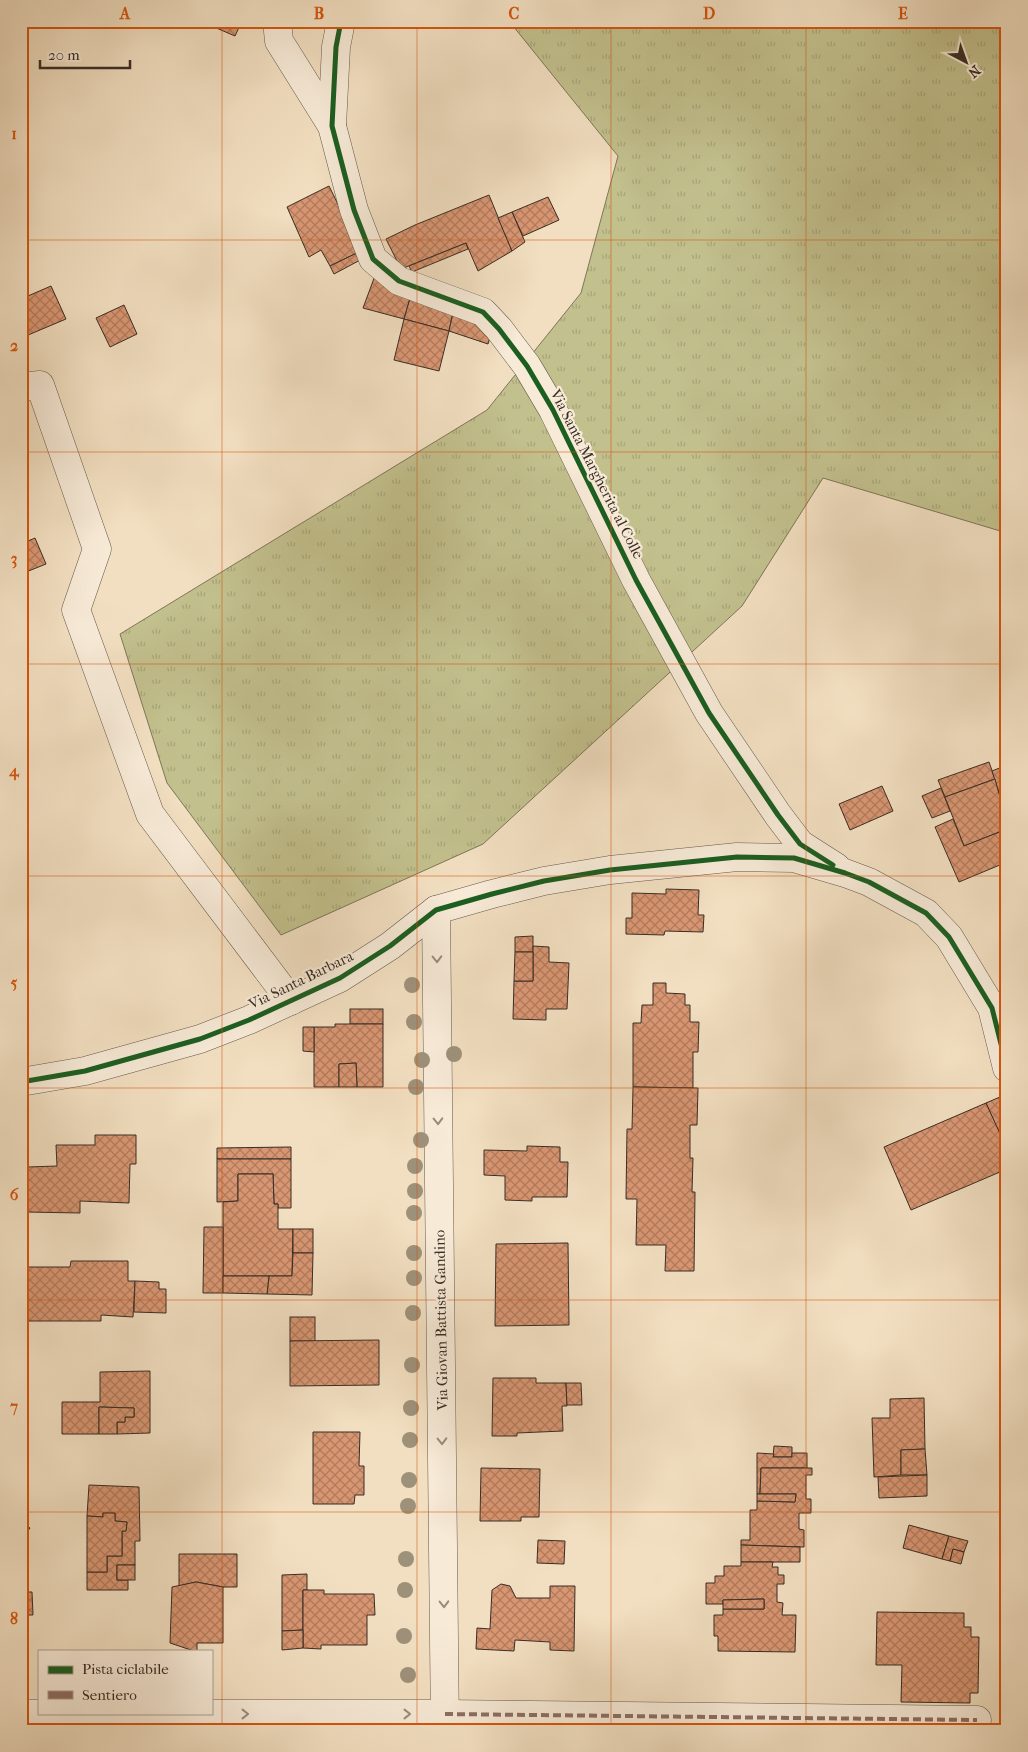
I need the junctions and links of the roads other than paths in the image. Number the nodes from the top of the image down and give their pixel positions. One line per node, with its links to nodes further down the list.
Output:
1 (277, 21): 3 (street, Via Santa Margherita al Colle)
2 (341, 21): 3 (street, Via Santa Margherita al Colle)
3 (332, 126): 5 (street, Via Santa Margherita al Colle)
4 (30, 386): 7 (street)
5 (845, 873): 6 (street, Via Santa Barbara); 8 (street)
6 (436, 910): 7 (street, Via Santa Barbara); 12 (street, Via Giovan Battista Gandino, one-way to 12)
7 (291, 1001): 9 (street, Via Santa Barbara)
8 (1007, 1068)
9 (21, 1082)
10 (21, 1714): 12 (street, one-way to 12)
11 (977, 1720): 12 (street)
12 (445, 1722)

